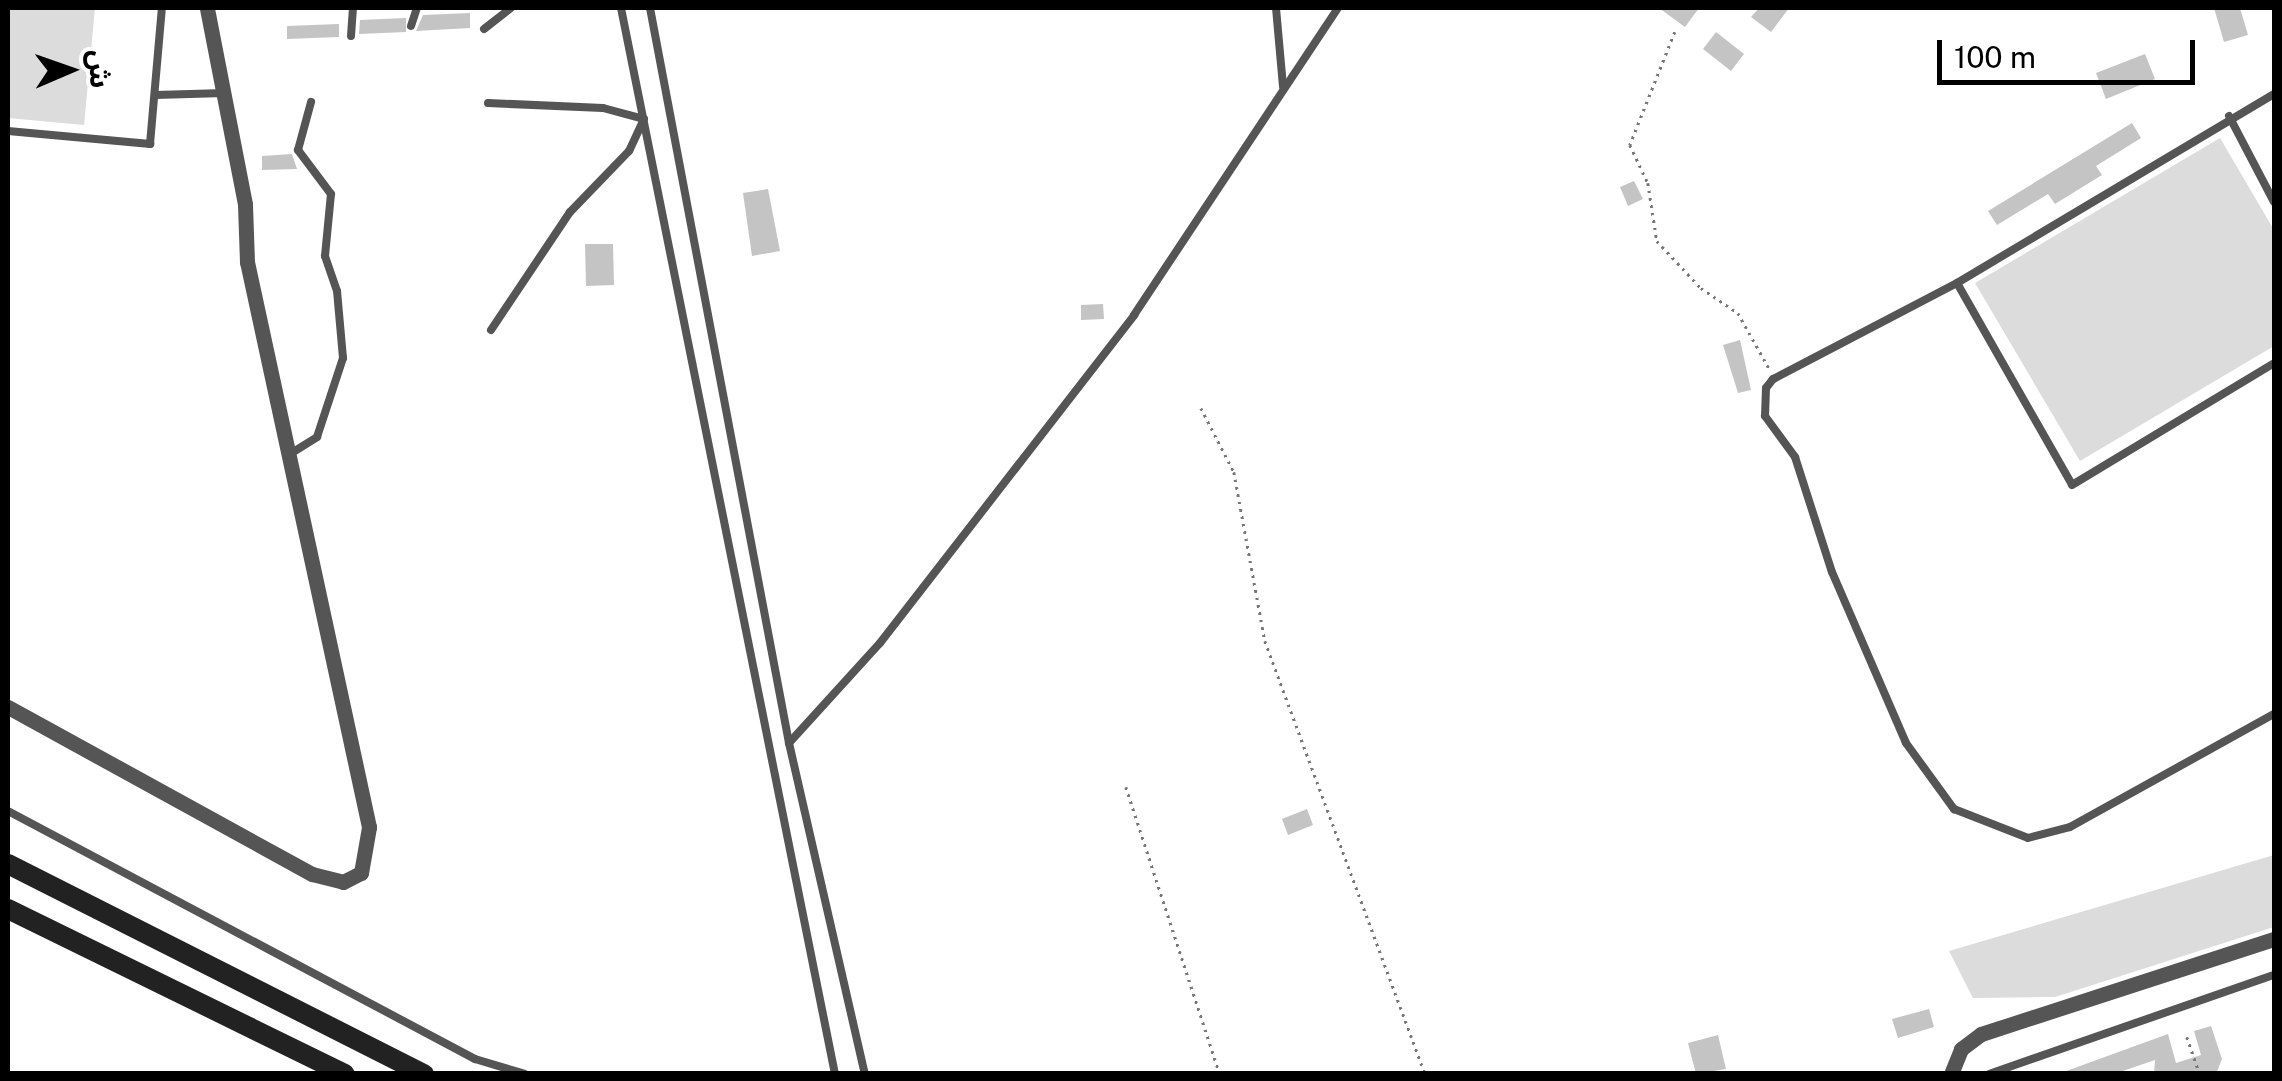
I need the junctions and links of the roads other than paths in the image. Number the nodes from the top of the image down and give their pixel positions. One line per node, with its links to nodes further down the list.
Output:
1 (162, 8): 16 (lane)
2 (208, 8): 14 (street)
3 (353, 8): 12 (lane)
4 (417, 8): 10 (lane)
5 (511, 8): 11 (lane)
6 (621, 8): 20 (lane)
7 (650, 8): 29 (lane)
8 (1276, 8): 13 (lane)
9 (1338, 8): 13 (lane)
10 (412, 26)
11 (484, 29)
12 (351, 36)
13 (1283, 87): 29 (lane)
14 (225, 93): 16 (lane); 26 (street)
15 (2274, 94): 19 (lane)
16 (155, 95): 21 (lane)
17 (311, 102): 26 (lane)
18 (488, 104): 20 (lane)
19 (2229, 116): 22 (lane); 23 (lane)
20 (644, 119): 24 (lane); 38 (lane)
21 (8, 132)
22 (2274, 202)
23 (1957, 283): 25 (lane); 28 (lane)
24 (491, 330)
25 (2274, 363)
26 (290, 454): 27 (street)
27 (8, 708)
28 (2274, 714)
29 (790, 742): 39 (lane)
30 (8, 811): 37 (lane)
31 (8, 864): 36 (main road)
32 (8, 909): 35 (main road)
33 (2274, 939): 40 (street)
34 (2274, 975): 41 (lane)
35 (346, 1074)
36 (424, 1074)
37 (525, 1074)
38 (835, 1074)
39 (865, 1074)
40 (1951, 1074)
41 (1989, 1074)

